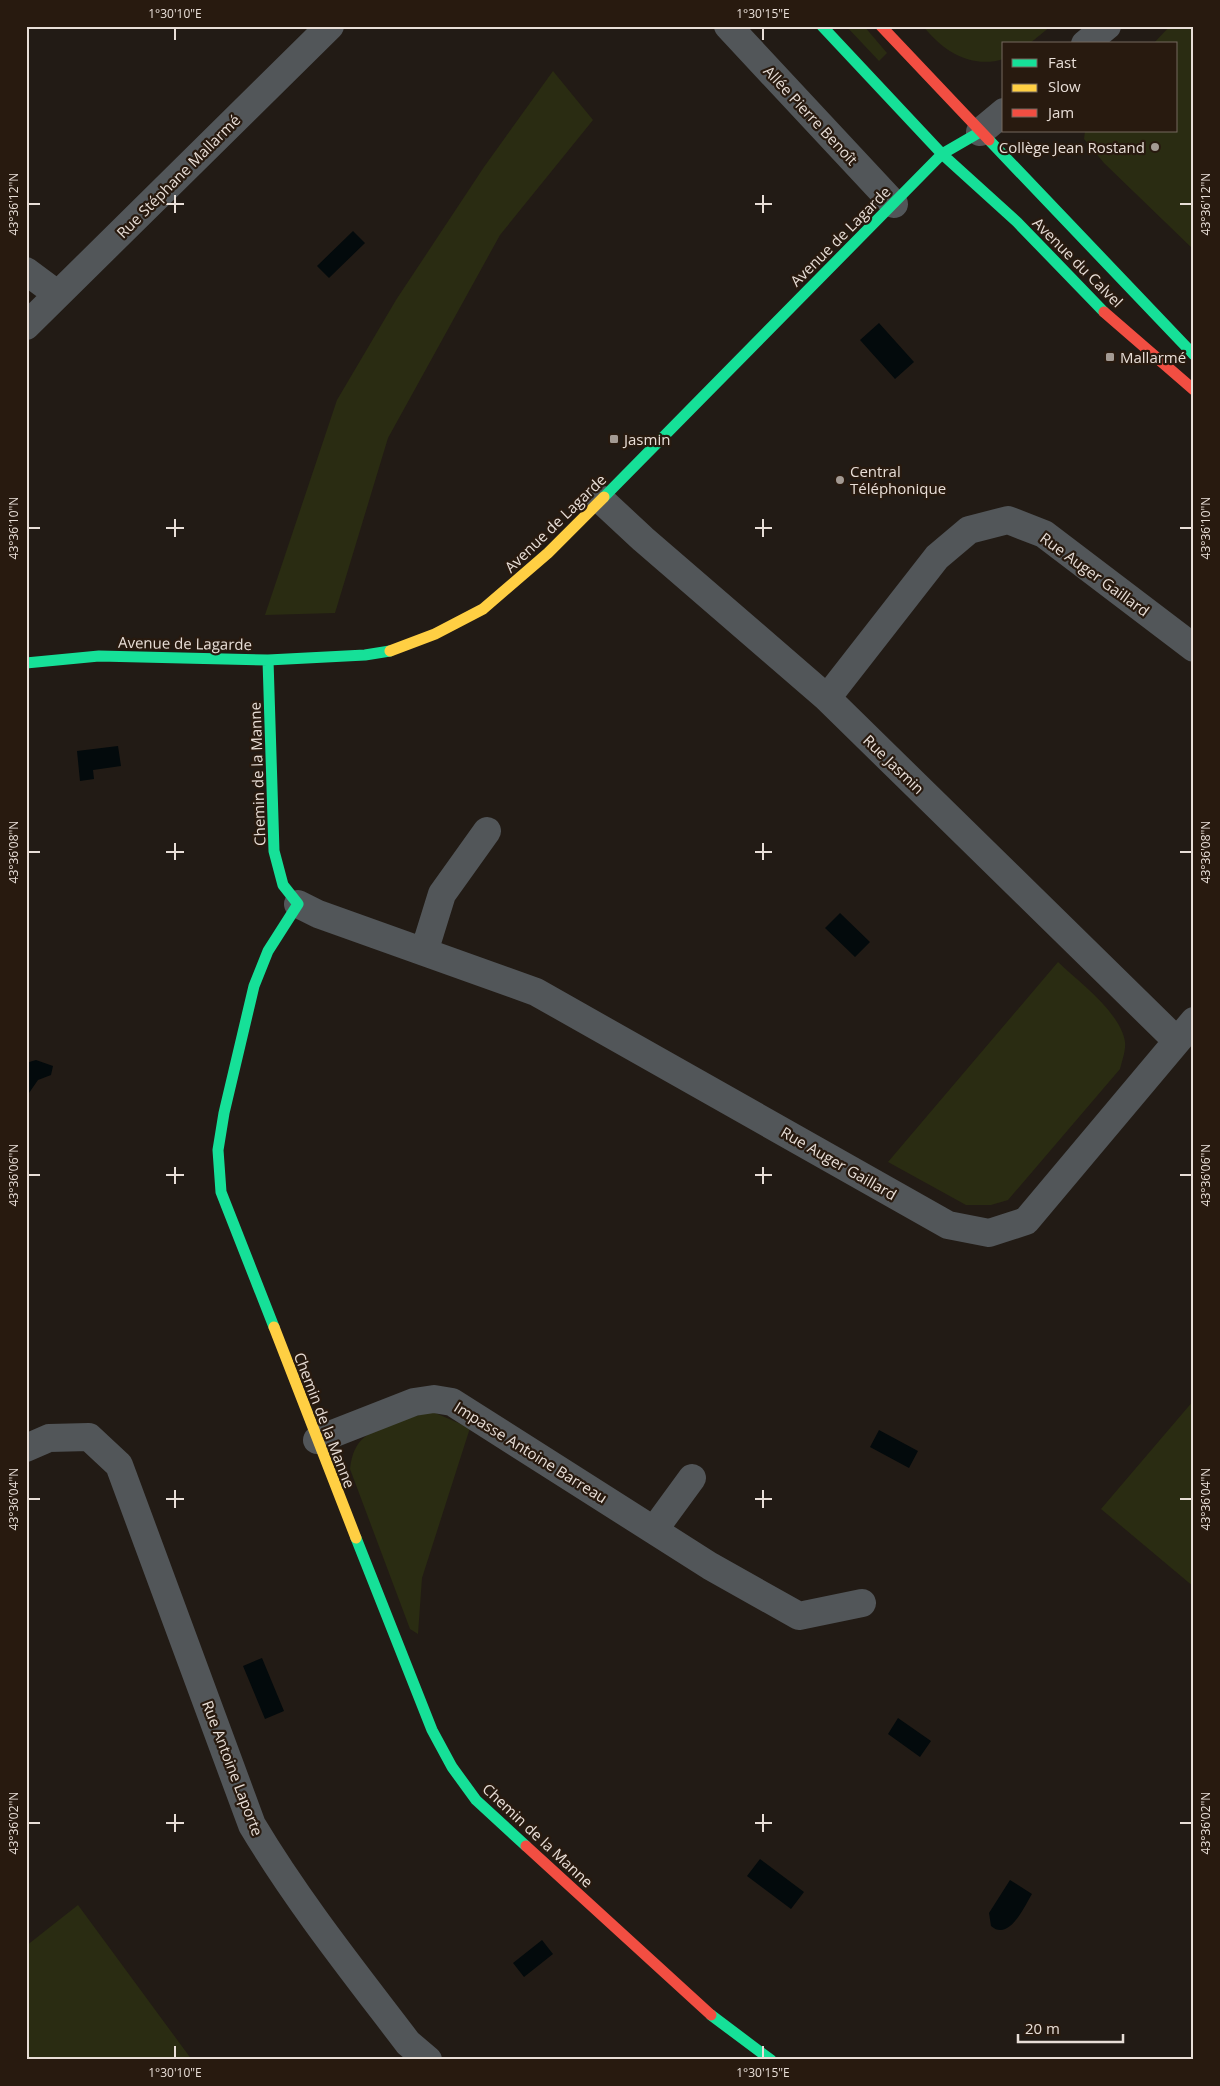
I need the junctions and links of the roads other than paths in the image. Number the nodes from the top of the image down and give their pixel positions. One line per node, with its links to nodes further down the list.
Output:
1 (330, 26): 12 (street, Rue Stéphane Mallarmé)
2 (728, 26): 10 (street, Allée Pierre Benoît)
3 (822, 26): 9 (street, Avenue du Calvel)
4 (881, 26): 8 (street, Avenue du Calvel)
5 (1107, 26): 6 (street)
6 (1087, 42)
7 (1002, 114): 8 (street)
8 (980, 132): 9 (street, Avenue de Lagarde); 14 (street, Avenue du Calvel)
9 (942, 154): 10 (street, Avenue de Lagarde); 15 (street, Avenue du Calvel)
10 (894, 204): 16 (street, Avenue de Lagarde)
11 (26, 271): 12 (street)
12 (57, 294): 13 (street, Rue Stéphane Mallarmé)
13 (26, 326)
14 (1194, 355)
15 (1194, 390)
16 (600, 499): 18 (street, Avenue de Lagarde); 20 (street, Rue Jasmin)
17 (1194, 648): 20 (street, Rue Auger Gaillard)
18 (268, 660): 19 (street, Avenue de Lagarde); 22 (street, Chemin de la Manne)
19 (26, 663)
20 (827, 698): 24 (street, Rue Jasmin)
21 (487, 831): 23 (street)
22 (298, 904): 23 (street, Rue Auger Gaillard); 25 (street, Chemin de la Manne)
23 (424, 952): 24 (street, Rue Auger Gaillard)
24 (1186, 1031)
25 (317, 1440): 28 (street, Impasse Antoine Barreau); 30 (street, Chemin de la Manne)
26 (26, 1448): 31 (street, Rue Antoine Laporte)
27 (692, 1478): 28 (street)
28 (654, 1530): 29 (street, Impasse Antoine Barreau)
29 (862, 1604)
30 (766, 2058)
31 (428, 2060)

